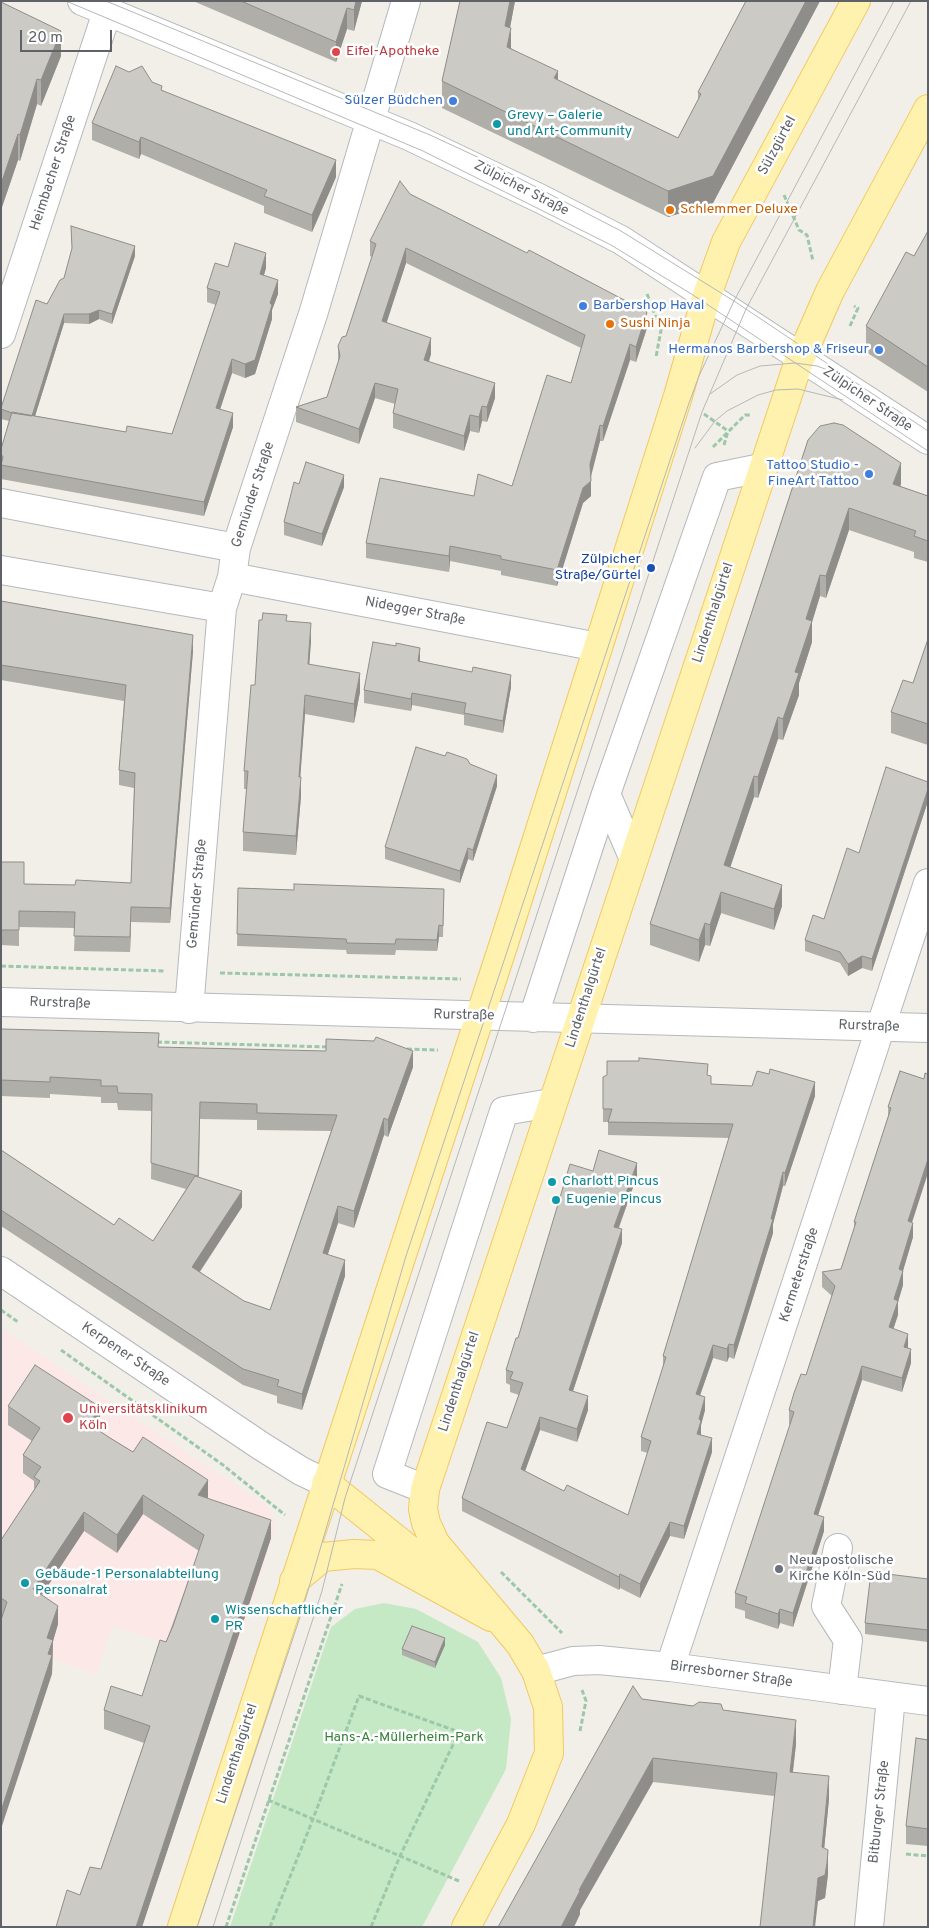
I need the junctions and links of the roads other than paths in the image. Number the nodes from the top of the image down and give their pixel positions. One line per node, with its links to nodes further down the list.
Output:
1 (82, 1): 4 (street, Zülpicher Straße)
2 (406, 1): 6 (street, Gemünder Straße)
3 (856, 1): 7 (main road, Sülzgürtel)
4 (107, 12): 6 (street, Zülpicher Straße); 8 (street, Heimbacher Straße)
5 (928, 109): 9 (main road)
6 (371, 117): 7 (street, Zülpicher Straße); 13 (street, Gemünder Straße)
7 (707, 295): 9 (street, Zülpicher Straße); 17 (main road, Lindenthalgürtel)
8 (1, 334)
9 (800, 356): 10 (street, Zülpicher Straße); 11 (main road, Lindenthalgürtel)
10 (928, 440)
11 (761, 468): 18 (street); 19 (main road, Lindenthalgürtel)
12 (1, 503): 13 (street)
13 (236, 548): 15 (street, Gemünder Straße)
14 (1, 570): 16 (street)
15 (232, 577): 16 (street, Gemünder Straße); 17 (street, Nidegger Straße)
16 (222, 608): 22 (street, Gemünder Straße)
17 (598, 647): 23 (main road, Lindenthalgürtel)
18 (606, 794): 19 (street); 24 (street)
19 (633, 857): 25 (main road, Lindenthalgürtel)
20 (928, 883): 26 (street, Kermeterstraße)
21 (1, 1002): 22 (street, Rurstraße)
22 (189, 1009): 23 (street, Rurstraße)
23 (481, 1015): 24 (street, Rurstraße); 30 (main road, Lindenthalgürtel)
24 (533, 1018): 25 (street, Rurstraße)
25 (581, 1018): 26 (street, Rurstraße); 28 (main road, Lindenthalgürtel)
26 (881, 1027): 27 (street, Rurstraße); 35 (street, Kermeterstraße)
27 (928, 1028)
28 (551, 1103): 31 (main road, Lindenthalgürtel); 31 (street)
29 (1, 1271): 30 (street, Kerpener Straße)
30 (326, 1483): 33 (main road, Lindenthalgürtel); 34 (main road, Lindenthalgürtel)
31 (425, 1489): 34 (main road, Lindenthalgürtel)
32 (838, 1548): 37 (street)
33 (294, 1581): 34 (main road, Lindenthalgürtel); 40 (main road, Lindenthalgürtel)
34 (501, 1623): 36 (main road, Lindenthalgürtel)
35 (670, 1667): 36 (street, Birresborner Straße); 37 (street, Birresborner Straße)
36 (536, 1671): 41 (main road, Lindenthalgürtel)
37 (842, 1690): 38 (street, Birresborner Straße)
38 (892, 1697): 39 (street, Birresborner Straße); 42 (street, Bitburger Straße)
39 (928, 1701)
40 (182, 1927)
41 (466, 1927)
42 (869, 1927)

